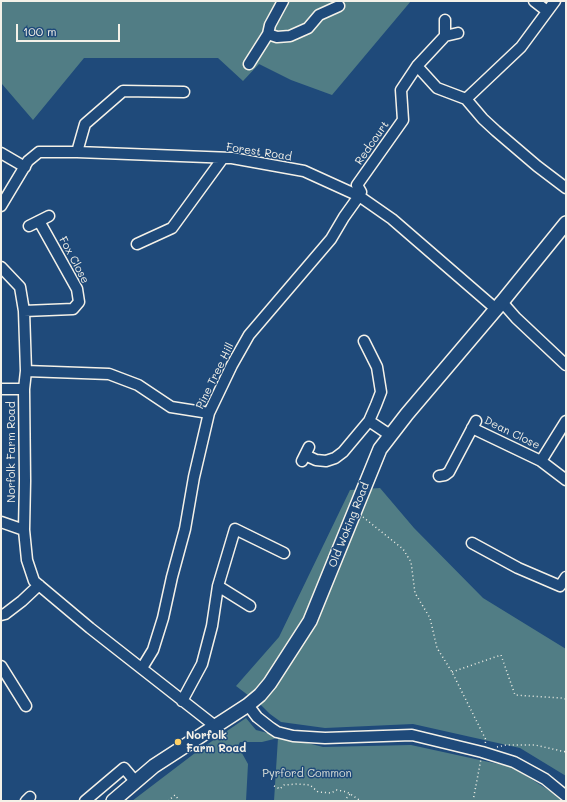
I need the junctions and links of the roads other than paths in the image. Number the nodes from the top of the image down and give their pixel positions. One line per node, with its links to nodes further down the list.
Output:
1 (283, 1): 8 (street)
2 (534, 1): 5 (street)
3 (555, 1): 5 (street)
4 (339, 6): 8 (street)
5 (547, 11): 13 (street)
6 (445, 20): 9 (street)
7 (458, 33): 9 (street)
8 (268, 34): 10 (street)
9 (445, 36): 11 (street, Redcourt)
10 (249, 64)
11 (417, 66): 13 (street); 19 (street, Redcourt)
12 (184, 92): 14 (street)
13 (466, 98): 18 (street)
14 (77, 152): 16 (street, Forest Road); 17 (street, Forest Road)
15 (1, 153): 17 (street)
16 (223, 158): 19 (street, Forest Road); 25 (street)
17 (25, 167): 20 (street, Forest Road)
18 (566, 188)
19 (360, 196): 27 (street, Forest Road); 34 (street, Pine Tree Hill)
20 (1, 206)
21 (49, 216): 22 (street)
22 (39, 221): 24 (street); 28 (street, Fox Close)
23 (566, 223): 27 (main road, Old Woking Road)
24 (29, 226)
25 (137, 244)
26 (1, 267): 28 (street, Norfolk Farm Road)
27 (499, 305): 30 (street); 37 (main road, Old Woking Road)
28 (24, 311): 31 (street, Norfolk Farm Road)
29 (364, 341): 35 (street)
30 (566, 364)
31 (26, 371): 33 (street, Norfolk Farm Road); 34 (street)
32 (1, 389): 33 (street)
33 (24, 389): 43 (street, Norfolk Farm Road)
34 (209, 413): 52 (street, Pine Tree Hill)
35 (369, 421): 37 (street); 38 (street)
36 (566, 421): 39 (street, Dean Close)
37 (390, 435): 54 (main road, Old Woking Road)
38 (305, 454)
39 (541, 460): 40 (street, Dean Close); 41 (street, Dean Close)
40 (439, 476)
41 (566, 480)
42 (1, 522): 43 (street)
43 (24, 530): 47 (street, Norfolk Farm Road)
44 (472, 542): 46 (street)
45 (284, 553): 48 (street)
46 (566, 576)
47 (39, 585): 50 (street); 52 (street, Norfolk Farm Road)
48 (218, 586): 49 (street); 53 (street)
49 (250, 606)
50 (1, 615)
51 (1, 666): 55 (street)
52 (142, 668): 53 (street, Norfolk Farm Road)
53 (182, 701): 56 (street, Norfolk Farm Road)
54 (248, 705): 56 (main road, Old Woking Road); 58 (street)
55 (26, 706)
56 (215, 726): 57 (main road, Old Woking Road)
57 (135, 781): 59 (street); 60 (main road, Old Woking Road)
58 (566, 796)
59 (85, 801)
60 (112, 801)

